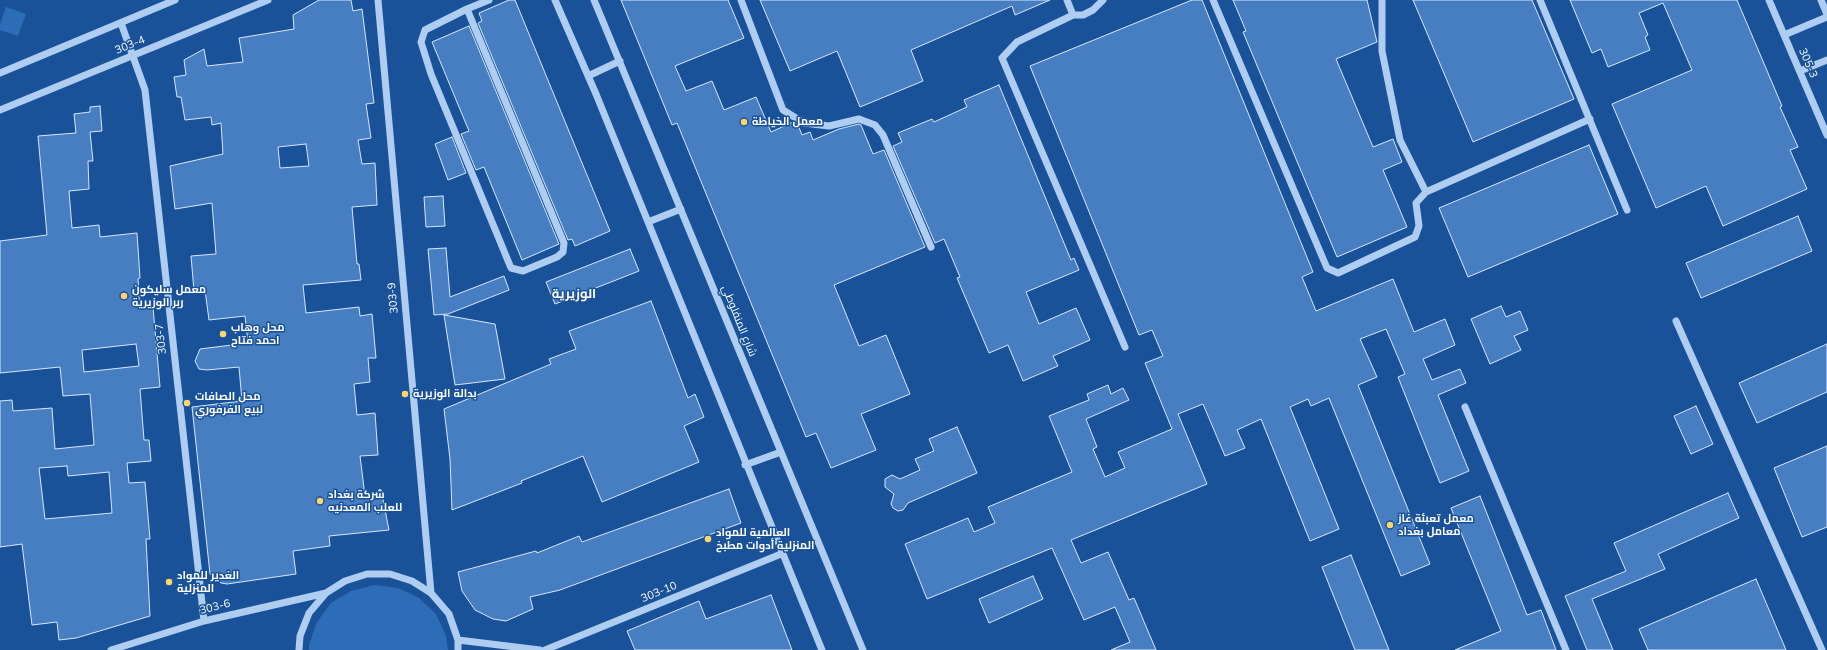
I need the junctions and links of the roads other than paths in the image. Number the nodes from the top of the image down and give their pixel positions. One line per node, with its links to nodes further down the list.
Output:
1 (175, 0): 18 (street)
2 (268, 0): 20 (street, 303-4)
3 (378, 0): 41 (street, 303-9)
4 (489, 0): 15 (street)
5 (555, 0): 25 (street)
6 (594, 0): 22 (street, شارع المنفلوطي)
7 (742, 0): 33 (street)
8 (1067, 0): 16 (street)
9 (1103, 0): 16 (street)
10 (1213, 0): 29 (street)
11 (1382, 0): 29 (street)
12 (1540, 0): 27 (street)
13 (1769, 0): 19 (street, 305-3)
14 (1821, 0): 17 (street)
15 (467, 9): 15 (street)
16 (1073, 15): 35 (street)
17 (1827, 15): 19 (street)
18 (121, 23): 20 (street, 303-7); 24 (street)
19 (1784, 35): 23 (street, 305-3)
20 (133, 56): 26 (street, 303-4); 42 (street, 303-7)
21 (1827, 60): 23 (street)
22 (620, 61): 25 (street); 30 (street, شارع المنفلوطي)
23 (1800, 71): 28 (street, 305-3)
24 (0, 73)
25 (588, 76): 32 (street)
26 (0, 110)
27 (1590, 119): 29 (street); 31 (street)
28 (1827, 135)
29 (1426, 192)
30 (681, 209): 32 (street); 37 (street, شارع المنفلوطي)
31 (1626, 210)
32 (648, 222): 38 (street)
33 (931, 247)
34 (1676, 321): 52 (street)
35 (1125, 347)
36 (1465, 407): 51 (street)
37 (781, 452): 38 (street); 50 (street, شارع المنفلوطي)
38 (746, 465): 39 (street)
39 (781, 554): 48 (street, 303-10); 49 (street)
40 (326, 593): 41 (street); 42 (street, 303-6); 45 (street)
41 (431, 593): 43 (street)
42 (204, 621): 44 (street, 303-6)
43 (458, 640): 46 (street); 47 (street)
44 (111, 650)
45 (299, 650)
46 (458, 650)
47 (540, 650)
48 (544, 650)
49 (822, 650)
50 (863, 650)
51 (1566, 650)
52 (1822, 650)

